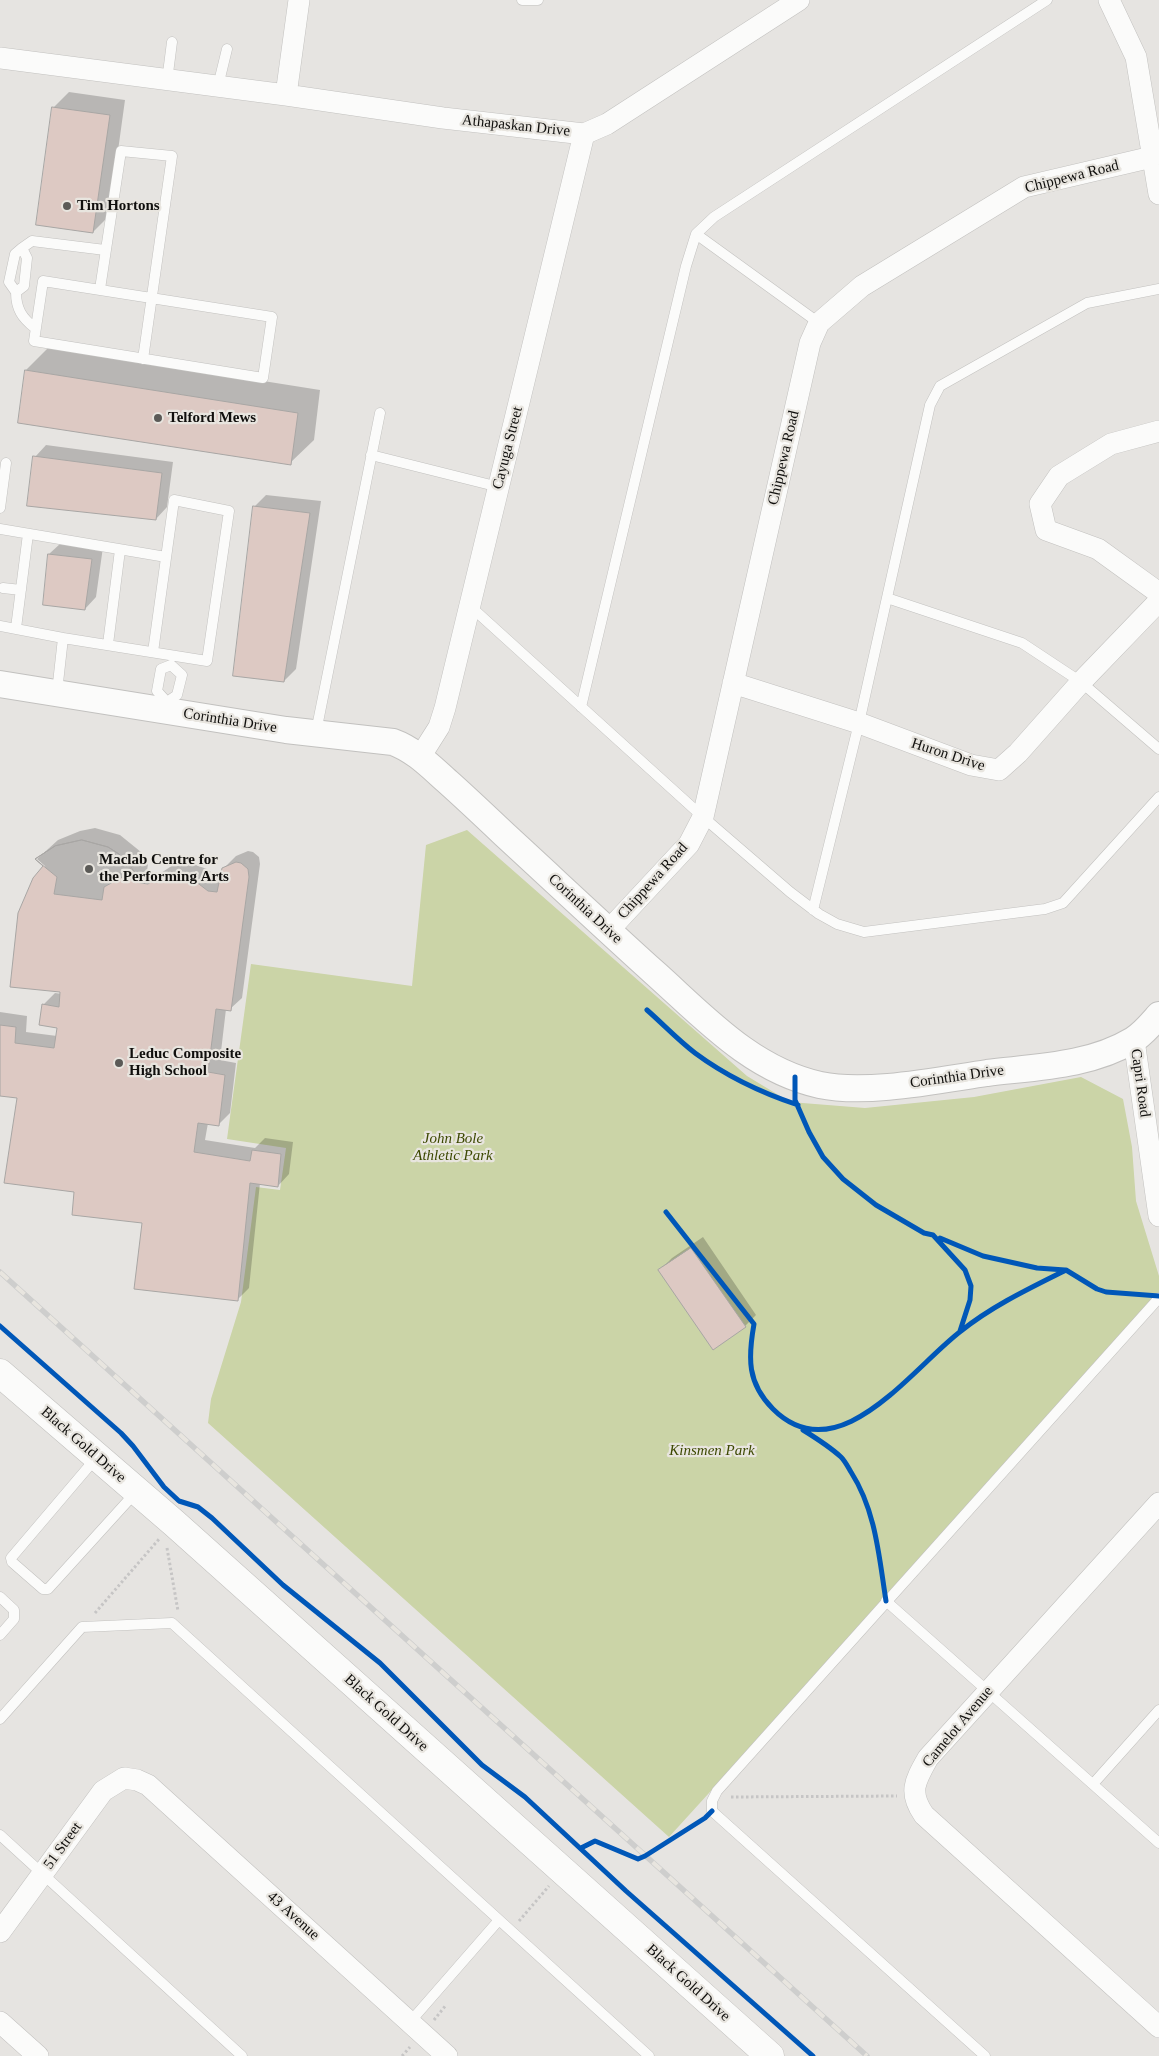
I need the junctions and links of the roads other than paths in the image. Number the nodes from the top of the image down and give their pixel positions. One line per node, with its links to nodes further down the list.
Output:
1 (299, 0): 12 (street)
2 (522, 0): 3 (lane)
3 (538, 0)
4 (799, 0): 13 (street, Athapaskan Drive)
5 (1047, 0): 16 (lane)
6 (1109, 0): 14 (street)
7 (172, 42): 10 (lane)
8 (227, 49): 11 (lane)
9 (0, 58): 10 (street, Athapaskan Drive)
10 (167, 81): 11 (street, Athapaskan Drive)
11 (218, 86): 12 (street, Athapaskan Drive)
12 (286, 95): 13 (street, Athapaskan Drive)
13 (584, 134): 28 (street, Cayuga Street)
14 (1152, 157): 15 (street); 21 (street, Chippewa Road)
15 (1159, 194)
16 (696, 234): 21 (lane); 51 (lane)
17 (105, 250): 18 (lane); 20 (lane); 22 (lane)
18 (100, 289): 20 (lane); 22 (lane)
19 (1159, 290): 37 (lane)
20 (152, 298): 23 (lane); 23 (lane)
21 (819, 323): 47 (street, Chippewa Road)
22 (35, 328): 23 (lane)
23 (143, 359)
24 (380, 413): 26 (lane)
25 (1159, 431): 36 (street)
26 (371, 455): 28 (lane); 53 (lane)
27 (6, 463): 29 (lane)
28 (499, 487): 39 (street, Cayuga Street)
29 (0, 508)
30 (0, 529): 31 (lane)
31 (28, 534): 32 (lane); 35 (lane)
32 (120, 550): 33 (lane); 43 (lane)
33 (166, 557): 44 (lane); 45 (lane)
34 (3, 588): 35 (lane)
35 (21, 590): 41 (lane)
36 (1159, 593)
37 (887, 598): 46 (lane); 52 (lane)
38 (1159, 601): 46 (street, Huron Drive)
39 (470, 606): 51 (lane); 55 (street, Cayuga Street)
40 (0, 626): 41 (lane)
41 (16, 628): 42 (lane)
42 (63, 638): 43 (lane); 49 (lane)
43 (108, 644): 44 (lane)
44 (153, 652): 45 (lane)
45 (171, 660): 50 (lane); 50 (lane)
46 (1081, 682): 52 (street, Huron Drive); 54 (lane)
47 (733, 683): 52 (street, Huron Drive); 57 (street, Chippewa Road)
48 (0, 684): 49 (street, Corinthia Drive)
49 (56, 693): 50 (street, Corinthia Drive)
50 (166, 706): 53 (street, Corinthia Drive)
51 (580, 707): 57 (lane)
52 (859, 723): 58 (lane)
53 (316, 733): 55 (street, Corinthia Drive)
54 (1159, 749)
55 (420, 757): 59 (street, Corinthia Drive)
56 (1159, 797): 58 (lane)
57 (703, 817): 58 (lane); 59 (street, Chippewa Road)
58 (813, 910)
59 (608, 931): 61 (street, Corinthia Drive)
60 (1159, 1015): 61 (street, Corinthia Drive)
61 (1134, 1040): 62 (street, Capri Road)
62 (1159, 1216)
63 (1159, 1298): 69 (lane)
64 (0, 1373): 65 (main road, Black Gold Drive)
65 (96, 1456): 66 (main road, Black Gold Drive); 66 (lane)
66 (136, 1491): 88 (main road, Black Gold Drive)
67 (1159, 1503): 71 (street, Camelot Avenue)
68 (0, 1597): 70 (lane)
69 (886, 1601): 71 (lane); 89 (lane)
70 (0, 1635)
71 (988, 1691): 75 (lane); 83 (street, Camelot Avenue)
72 (1159, 1710): 75 (lane)
73 (0, 1719): 79 (lane)
74 (137, 1780): 78 (street, 51 Street); 82 (street, 43 Avenue)
75 (1093, 1784): 77 (lane)
76 (0, 1834): 78 (lane)
77 (1159, 1843)
78 (42, 1874): 80 (street, 51 Street); 85 (lane)
79 (499, 1920): 82 (lane); 87 (lane)
80 (0, 1932)
81 (0, 2022): 84 (street)
82 (410, 2022): 86 (street, 43 Avenue)
83 (1159, 2027)
84 (38, 2056)
85 (242, 2056)
86 (447, 2056)
87 (649, 2056)
88 (770, 2056)
89 (985, 2056)

